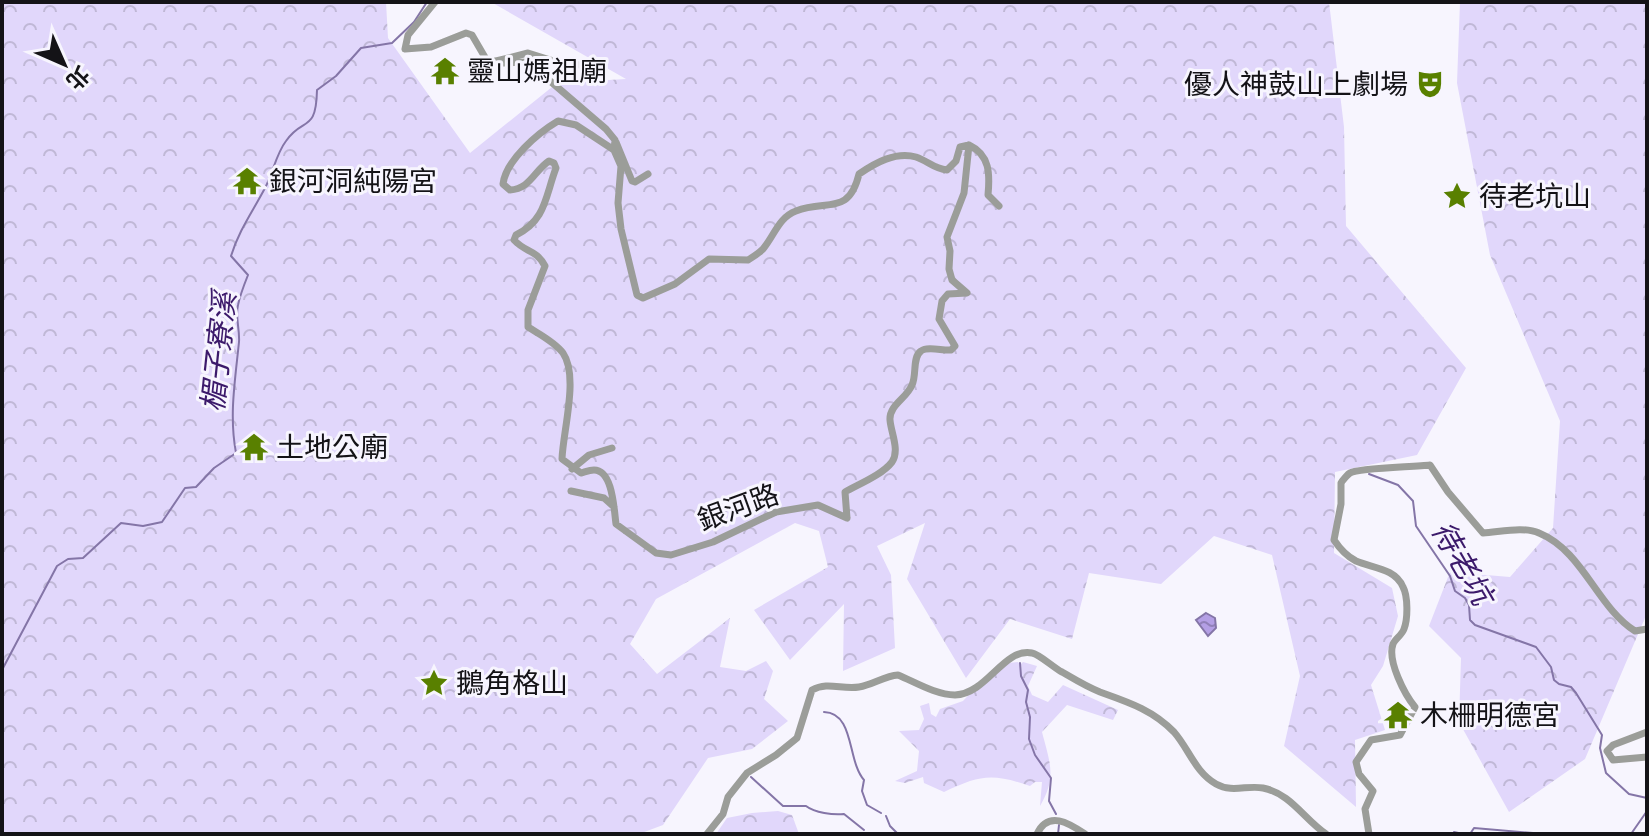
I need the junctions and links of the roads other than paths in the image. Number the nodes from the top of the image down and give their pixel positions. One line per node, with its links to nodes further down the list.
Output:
1 (435, 2): 2 (street)
2 (494, 61): 3 (street); 4 (street)
3 (581, 65)
4 (615, 140): 6 (street); 7 (street)
5 (969, 145): 6 (street); 8 (street); 12 (street, 銀河路)
6 (614, 150): 10 (street)
7 (648, 174)
8 (999, 206)
9 (612, 448): 10 (street)
10 (572, 469): 12 (street, 銀河路)
11 (571, 491): 12 (street)
12 (614, 507)
13 (1647, 629): 20 (street)
14 (1647, 732): 15 (street)
15 (1647, 757)
16 (707, 834): 19 (street)
17 (1037, 834): 18 (street)
18 (1085, 834)
19 (1326, 834)
20 (1369, 834)

